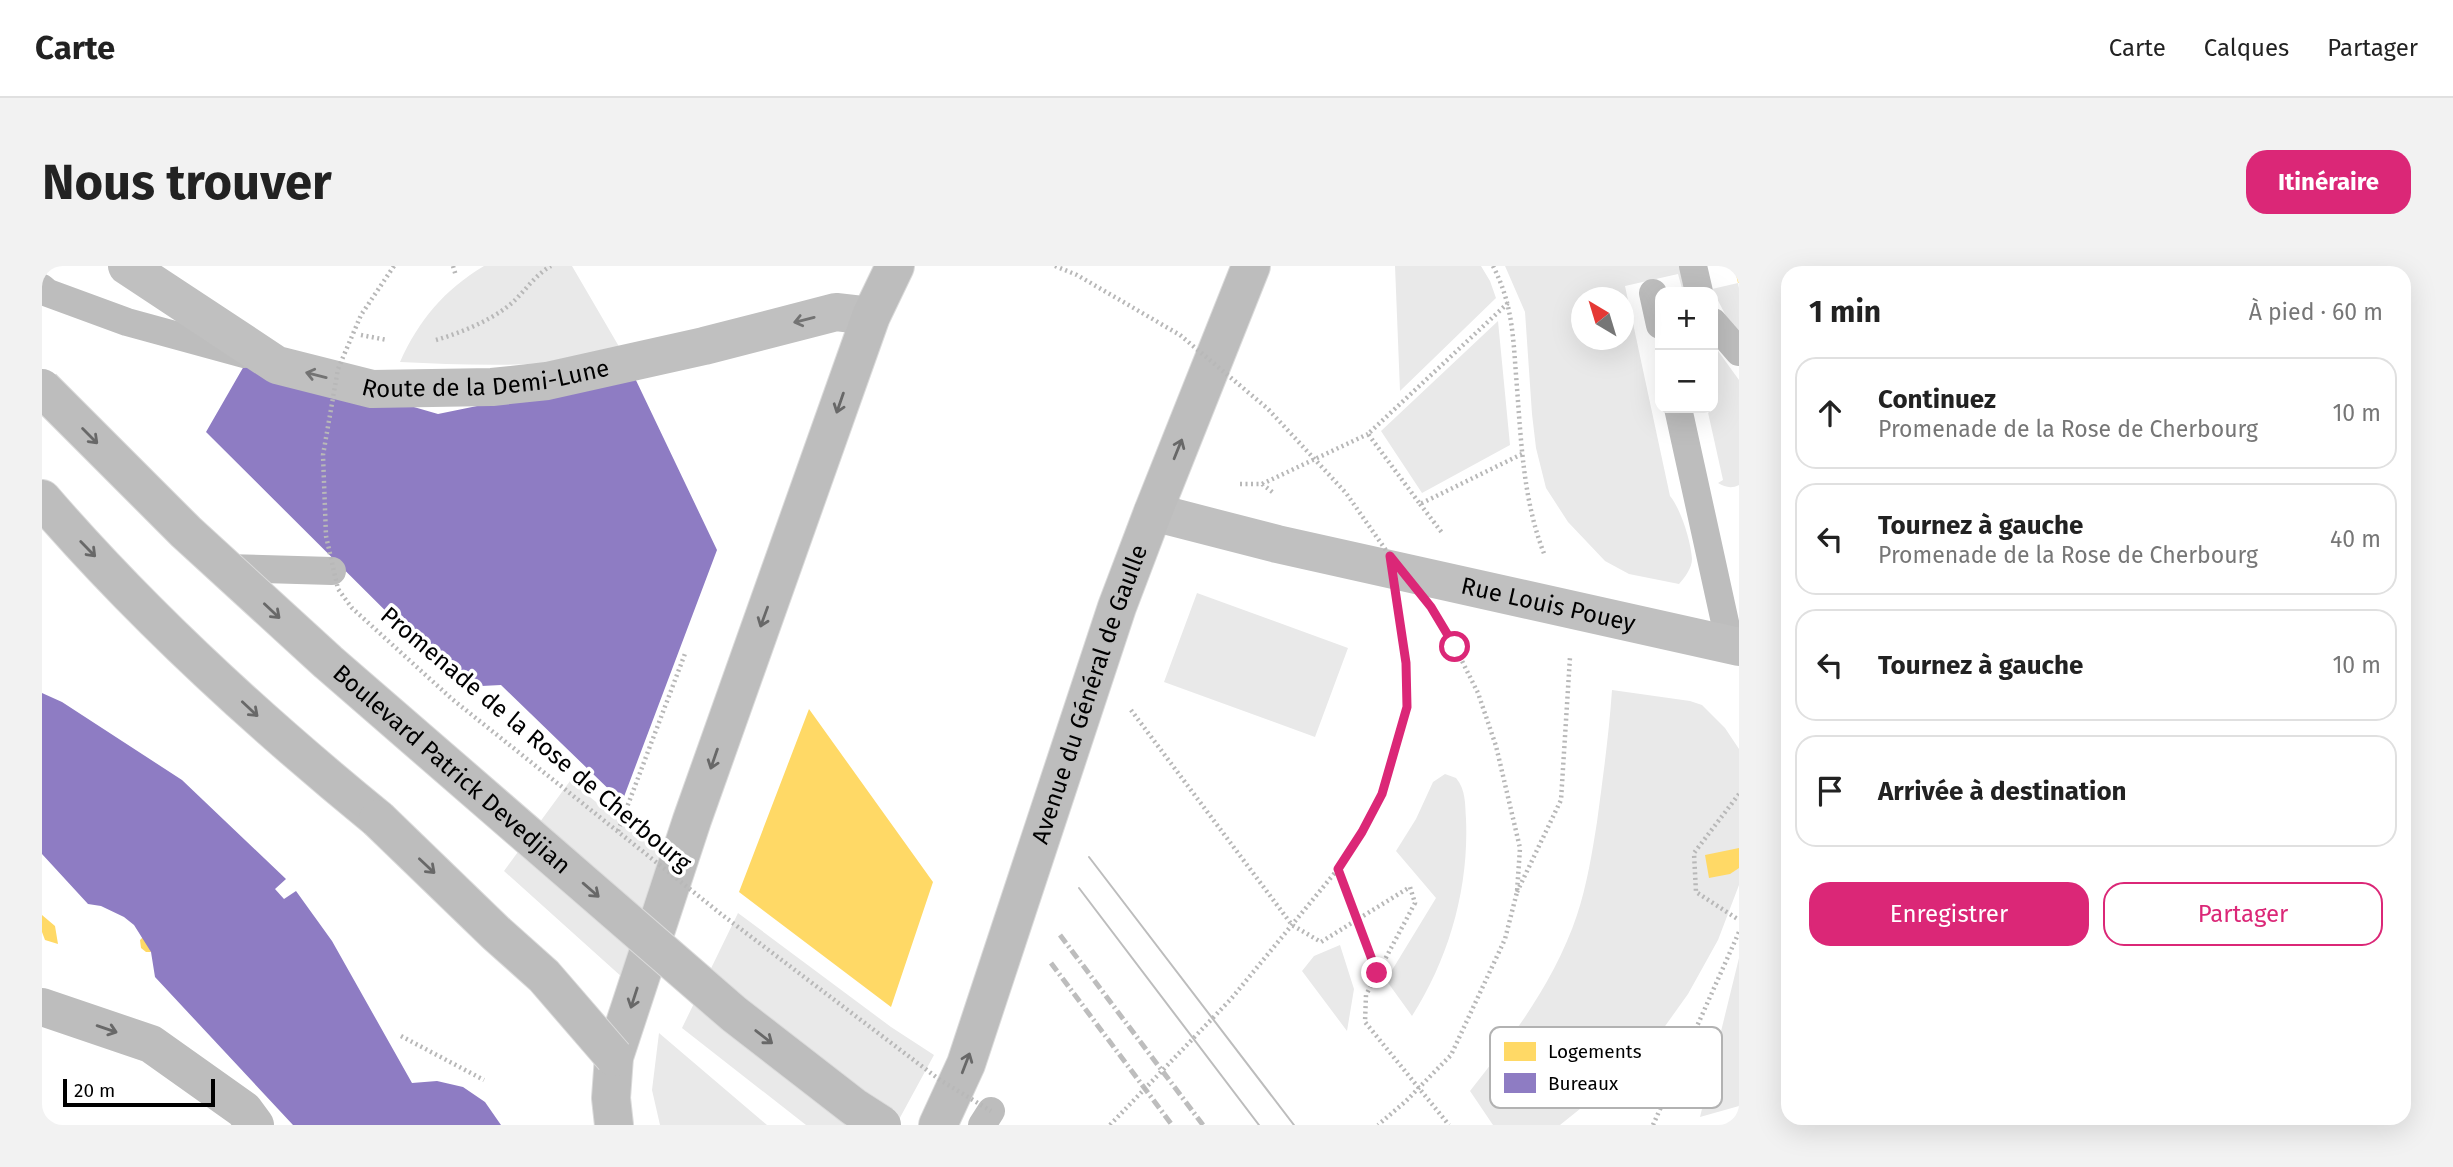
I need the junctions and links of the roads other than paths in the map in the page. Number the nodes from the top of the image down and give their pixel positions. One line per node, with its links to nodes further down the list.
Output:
1 (127, 266): 12 (street, Route de la Demi-Lune)
2 (895, 266): 9 (main road)
3 (1251, 266): 16 (main road, Avenue du Général de Gaulle, one-way to 3)
4 (1693, 266): 5 (lane)
5 (1698, 287)
6 (42, 288): 12 (lane)
7 (1653, 293): 8 (lane)
8 (1655, 302)
9 (871, 316): 12 (street, Route de la Demi-Lune, one-way to 12); 21 (main road, one-way to 21)
10 (1718, 328): 11 (lane)
11 (1739, 352)
12 (277, 365)
13 (42, 388): 17 (main road, Boulevard Patrick Devedjian, one-way to 17, bridge)
14 (1679, 413): 19 (lane)
15 (42, 499): 21 (main road, one-way to 21, bridge)
16 (1153, 512): 19 (street, Rue Louis Pouey); 25 (main road, Avenue du Général de Gaulle, one-way to 16)
17 (225, 568): 18 (lane); 24 (main road, Boulevard Patrick Devedjian, one-way to 24, bridge)
18 (332, 571)
19 (1735, 646)
20 (42, 1007): 22 (main road, one-way to 22)
21 (614, 1057): 23 (main road)
22 (255, 1125)
23 (614, 1125)
24 (883, 1125)
25 (938, 1125)

